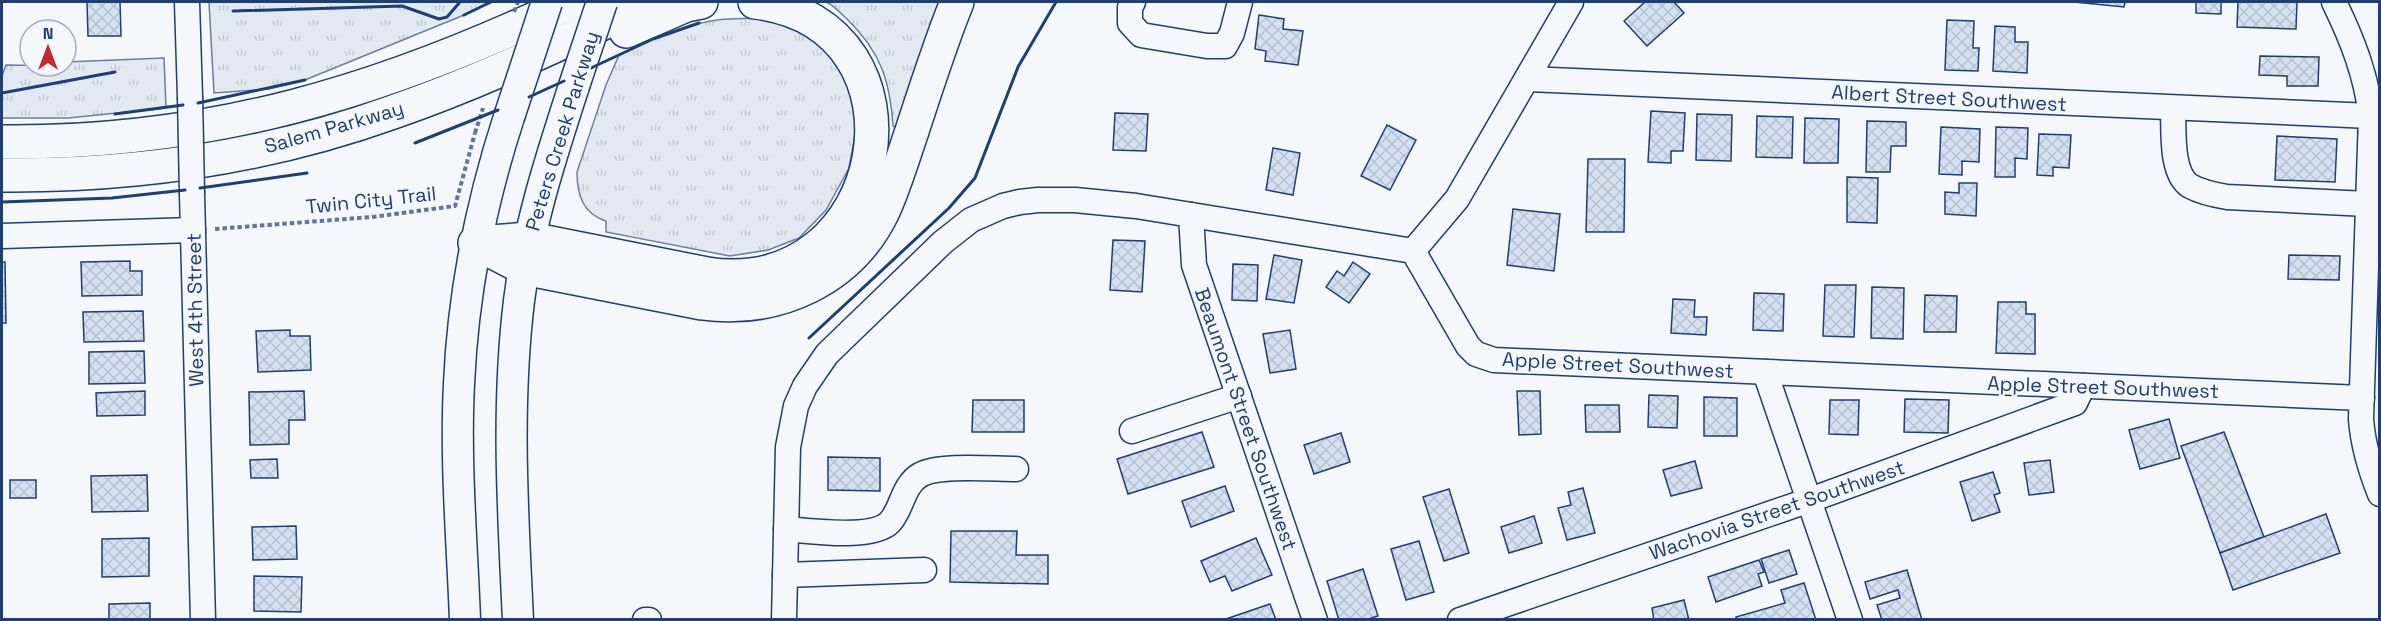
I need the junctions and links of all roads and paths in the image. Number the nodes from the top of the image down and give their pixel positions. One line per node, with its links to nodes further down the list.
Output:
1 (188, 2): 22 (street, West 4th Street, bridge)
2 (547, 2): 24 (main road, bridge)
3 (571, 2): 18 (highway, Salem Parkway)
4 (602, 2): 27 (main road, Peters Creek Parkway, bridge)
5 (646, 2): 13 (highway, Salem Parkway)
6 (701, 2): 13 (highway)
7 (755, 2): 27 (highway)
8 (957, 2): 27 (highway)
9 (1133, 2): 10 (street)
10 (1240, 2)
11 (1571, 2): 14 (street)
12 (2334, 2): 16 (street)
13 (566, 40): 19 (highway, Salem Parkway)
14 (1528, 79): 15 (street, Albert Street Southwest); 26 (street)
15 (2172, 108): 16 (street, Albert Street Southwest); 20 (street)
16 (2371, 116): 20 (street)
17 (475, 132): 22 (path, Twin City Trail)
18 (2, 142)
19 (2, 175)
20 (2367, 204): 25 (street)
21 (1191, 215): 26 (street); 30 (street, Beaumont Street Southwest); 36 (street)
22 (204, 230): 23 (street); 39 (street, West 4th Street)
23 (2, 236)
24 (475, 243): 27 (highway); 40 (main road)
25 (2373, 247): 31 (street)
26 (1413, 251): 28 (street, Apple Street Southwest)
27 (527, 253): 41 (main road, Peters Creek Parkway)
28 (1766, 372): 29 (street, Apple Street Southwest); 35 (street)
29 (2083, 386): 31 (street, Apple Street Southwest); 35 (street, Wachovia Street Southwest)
30 (1239, 396): 32 (street); 43 (street, Beaumont Street Southwest)
31 (2362, 398): 34 (street)
32 (1132, 431)
33 (1016, 469): 36 (street)
34 (2379, 494)
35 (1810, 500): 44 (street, Wachovia Street Southwest); 45 (street)
36 (786, 530): 38 (street)
37 (924, 570): 38 (street)
38 (785, 575): 42 (street)
39 (203, 620)
40 (465, 620)
41 (518, 620)
42 (784, 620)
43 (1315, 620)
44 (1460, 620)
45 (1850, 620)

